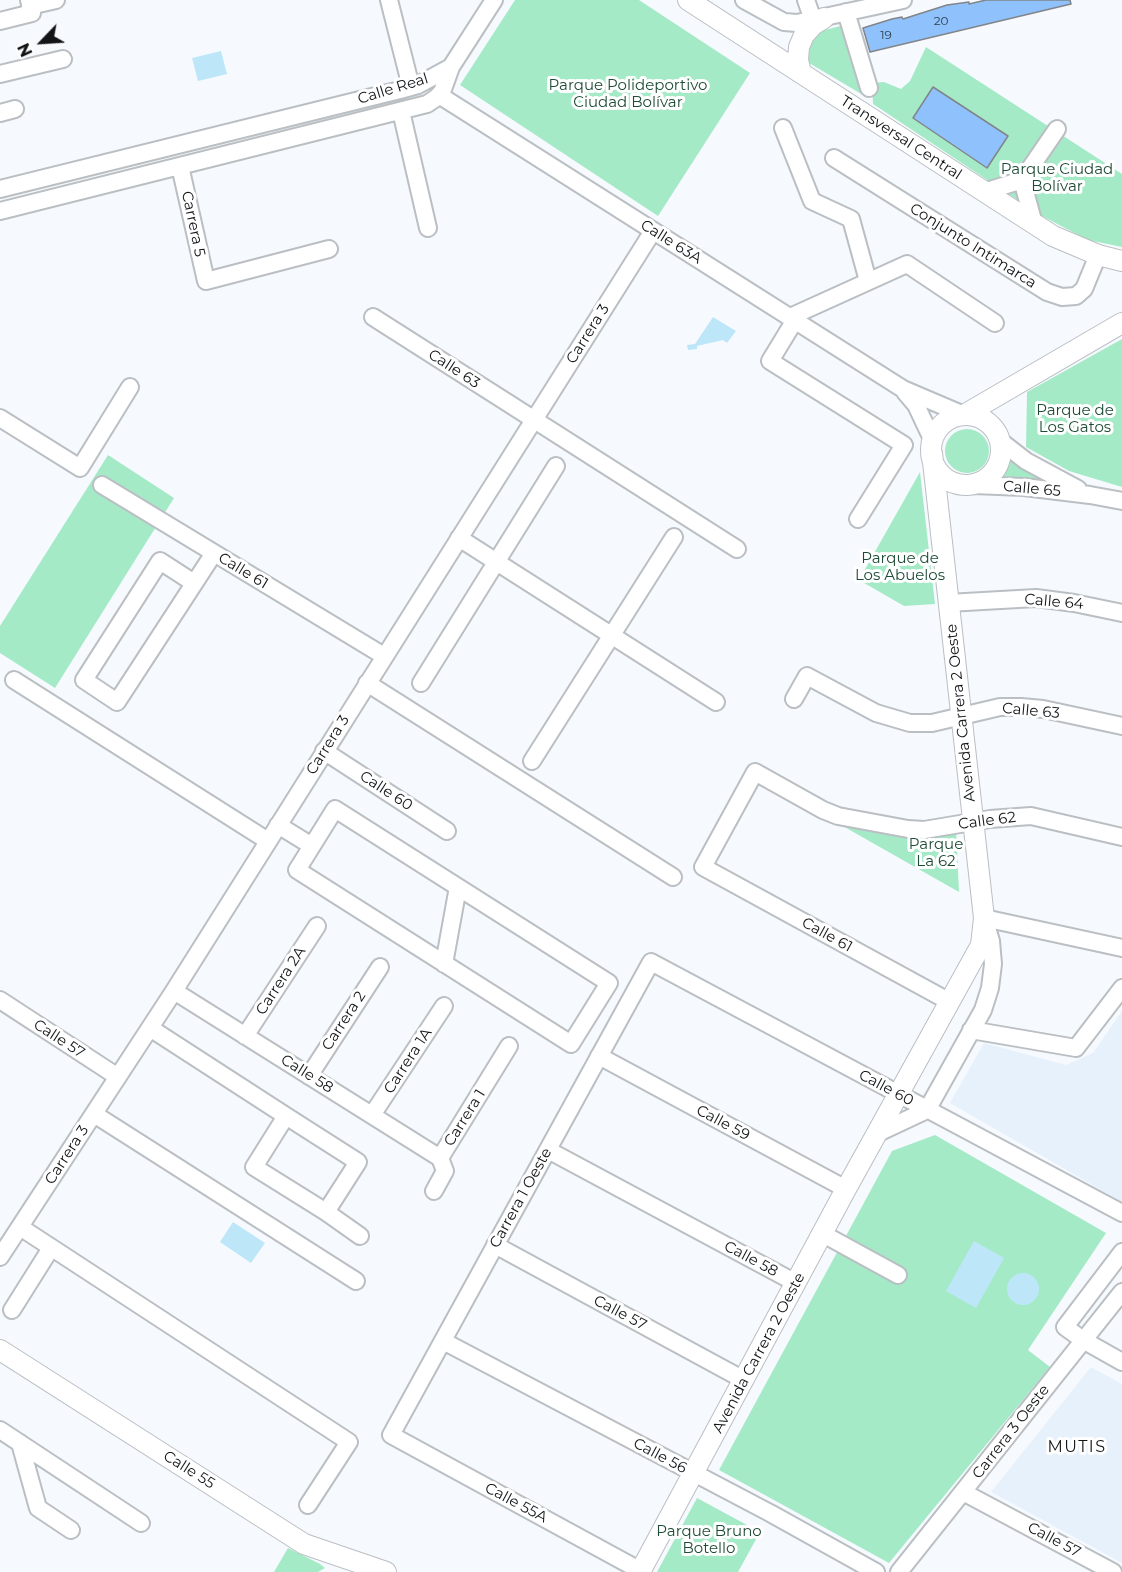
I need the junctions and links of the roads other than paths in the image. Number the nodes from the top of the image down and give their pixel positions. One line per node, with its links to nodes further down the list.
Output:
1 (56, 0): 8 (street)
2 (389, 0): 16 (street)
3 (494, 0): 13 (street)
4 (688, 0): 14 (main road, Transversal Central)
5 (744, 0): 10 (street)
6 (806, 0): 10 (street)
7 (903, 0): 9 (street)
8 (29, 3): 11 (street)
9 (846, 12): 10 (street); 17 (street)
10 (818, 19): 14 (main road)
11 (0, 21)
12 (63, 59): 15 (street)
13 (452, 67): 16 (street, Calle Real); 18 (street, Calle Real)
14 (801, 73): 26 (main road, Transversal Central)
15 (0, 74)
16 (411, 87): 25 (street, Calle Real)
17 (869, 88)
18 (439, 95): 19 (street, Calle Real); 30 (street, Calle 63A)
19 (401, 111): 23 (street, Calle Real); 29 (street)
20 (783, 128): 34 (street)
21 (1057, 129): 24 (street)
22 (834, 158): 32 (street, Conjunto Intimarca)
23 (180, 166): 27 (street, Calle Real); 31 (street, Carrera 5)
24 (1023, 180): 26 (street); 28 (street)
25 (0, 189)
26 (984, 192): 28 (main road, Transversal Central)
27 (0, 211)
28 (1034, 224): 32 (main road, Transversal Central)
29 (429, 228)
30 (653, 231): 36 (street, Calle 63A); 44 (street, Carrera 3)
31 (329, 249)
32 (1098, 255): 33 (main road, Transversal Central)
33 (1122, 261)
34 (868, 281): 36 (street); 37 (street)
35 (374, 317): 44 (street, Calle 63)
36 (792, 319): 41 (street, Calle 63A); 53 (street)
37 (995, 323)
38 (1122, 323): 39 (main road)
39 (1017, 384): 42 (main road); 45 (main road)
40 (130, 387): 43 (street)
41 (903, 389): 42 (street, Calle 63A); 46 (street, Calle 63A)
42 (964, 415): 45 (main road); 46 (main road)
43 (0, 418)
44 (534, 420): 55 (street, Carrera 3); 56 (street, Calle 63)
45 (997, 435): 49 (main road); 50 (street, Calle 65)
46 (932, 447): 49 (main road); 52 (main road, Avenida Carrera 2 Oeste)
47 (556, 466): 58 (street)
48 (102, 485): 57 (street, Calle 61)
49 (967, 485): 50 (street, Calle 65); 52 (main road)
50 (1090, 495): 51 (street, Calle 65)
51 (1122, 501)
52 (938, 507): 60 (main road, Avenida Carrera 2 Oeste)
53 (858, 519)
54 (674, 537): 62 (street)
55 (459, 538): 58 (street); 63 (street, Carrera 3)
56 (737, 549)
57 (214, 553): 59 (street); 63 (street, Calle 61)
58 (496, 562): 62 (street); 66 (street)
59 (194, 583): 59 (street)
60 (948, 603): 61 (street, Calle 64); 69 (main road, Avenida Carrera 2 Oeste)
61 (1122, 614)
62 (612, 635): 68 (street); 72 (street)
63 (384, 657): 65 (street, Carrera 3)
64 (14, 680): 77 (street)
65 (367, 683): 71 (street, Carrera 3); 80 (street)
66 (421, 683)
67 (795, 699): 69 (street, Calle 63)
68 (716, 702)
69 (961, 716): 70 (street, Calle 63); 73 (main road, Avenida Carrera 2 Oeste)
70 (1122, 726)
71 (324, 751): 74 (street, Carrera 3); 75 (street, Calle 60)
72 (532, 761)
73 (973, 822): 76 (street, Calle 62); 79 (street, Calle 62); 82 (main road, Avenida Carrera 2 Oeste)
74 (278, 825): 77 (street, Carrera 3); 78 (street)
75 (447, 831)
76 (1122, 837)
77 (268, 841): 89 (street, Carrera 3)
78 (312, 846): 81 (street); 86 (street)
79 (703, 867): 91 (street, Calle 61)
80 (673, 877)
81 (458, 887): 86 (street); 86 (street)
82 (984, 918): 84 (street); 91 (main road, Avenida Carrera 2 Oeste); 94 (street, Avenida Carrera 2 Oeste)
83 (317, 926): 95 (street, Carrera 2A)
84 (1122, 948)
85 (651, 962): 97 (street, Carrera 1 Oeste); 100 (street, Calle 60)
86 (444, 964)
87 (380, 967): 98 (street, Carrera 2)
88 (1122, 988): 94 (street)
89 (174, 991): 93 (street, Carrera 3); 95 (street, Calle 58)
90 (0, 1000): 99 (street, Calle 57)
91 (950, 1002): 100 (main road, Avenida Carrera 2 Oeste)
92 (444, 1006): 103 (street, Carrera 1A)
93 (150, 1028): 99 (street, Carrera 3); 104 (street)
94 (971, 1030): 101 (street, Avenida Carrera 2 Oeste)
95 (245, 1036): 98 (street, Calle 58)
96 (509, 1046): 107 (street, Carrera 1)
97 (599, 1056): 106 (street, Carrera 1 Oeste); 108 (street, Calle 59)
98 (309, 1076): 103 (street, Calle 58)
99 (117, 1077): 102 (street, Carrera 3)
100 (899, 1095): 101 (street, Calle 60); 105 (main road, Avenida Carrera 2 Oeste)
101 (927, 1110): 105 (street); 111 (street, Calle 60)
102 (94, 1114): 112 (street, Carrera 3); 120 (street)
103 (372, 1115): 107 (street, Calle 58)
104 (286, 1116): 110 (street); 110 (street)
105 (878, 1133): 108 (main road, Avenida Carrera 2 Oeste)
106 (548, 1150): 115 (street, Carrera 1 Oeste); 121 (street, Calle 58)
107 (440, 1158): 109 (street, Carrera 1)
108 (846, 1189): 113 (main road, Avenida Carrera 2 Oeste)
109 (434, 1191)
110 (326, 1212): 114 (street)
111 (1122, 1214)
112 (20, 1227): 116 (street); 118 (street, Carrera 3)
113 (823, 1234): 119 (street); 121 (main road, Avenida Carrera 2 Oeste)
114 (360, 1236)
115 (495, 1245): 125 (street, Carrera 1 Oeste); 128 (street, Calle 57)
116 (51, 1248): 123 (street); 134 (street)
117 (1122, 1252): 124 (street)
118 (0, 1257)
119 (898, 1275)
120 (356, 1281)
121 (796, 1283): 128 (main road, Avenida Carrera 2 Oeste)
122 (1122, 1292): 124 (street, Carrera 3 Oeste)
123 (12, 1310)
124 (1083, 1340): 127 (street); 133 (street, Carrera 3 Oeste)
125 (443, 1341): 130 (street, Carrera 1 Oeste); 132 (street, Calle 56)
126 (0, 1350): 139 (main road, Calle 55)
127 (1122, 1362)
128 (744, 1380): 132 (main road, Avenida Carrera 2 Oeste)
129 (0, 1430): 131 (street)
130 (391, 1435): 138 (street, Calle 55A)
131 (20, 1443): 135 (street); 136 (street)
132 (694, 1474): 137 (street, Calle 56); 138 (main road, Avenida Carrera 2 Oeste)
133 (963, 1492): 140 (street, Carrera 3 Oeste); 141 (street, Calle 57)
134 (308, 1505)
135 (141, 1523)
136 (71, 1530)
137 (868, 1570)
138 (641, 1571)
139 (386, 1572)
140 (899, 1572)
141 (1113, 1572)

